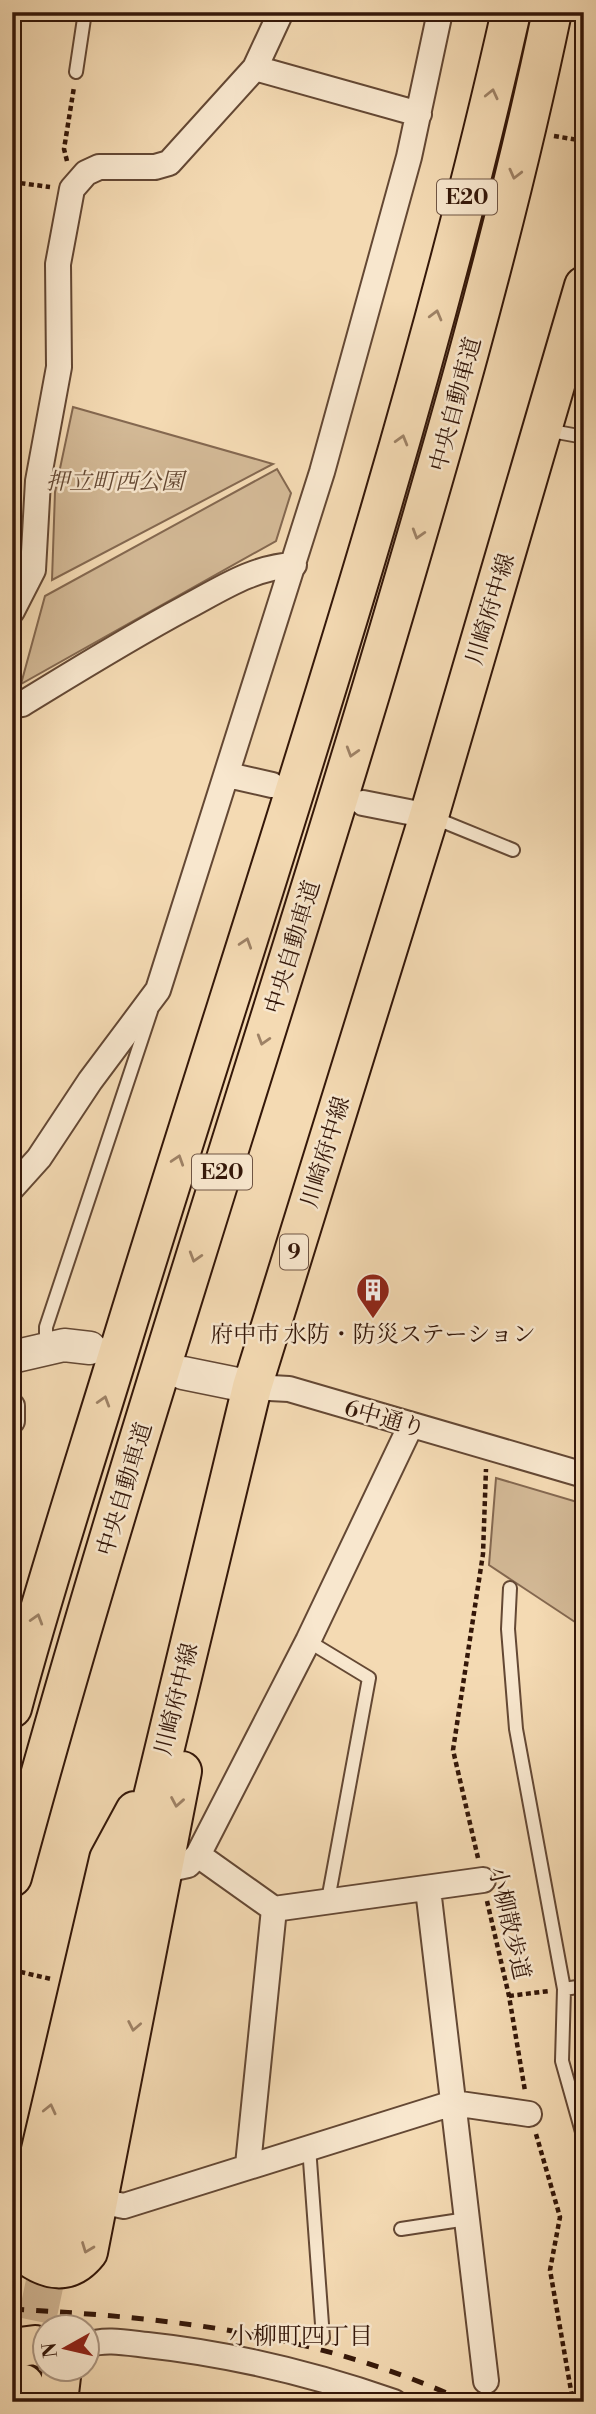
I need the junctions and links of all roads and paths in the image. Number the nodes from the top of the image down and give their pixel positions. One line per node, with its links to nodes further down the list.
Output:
1 (85, 12): 7 (lane)
2 (281, 12): 6 (street)
3 (440, 12): 8 (street)
4 (511, 12): 39 (main road, 中央自動車道 / E20, one-way to 4)
5 (552, 12): 42 (main road, 中央自動車道 / E20, one-way to 42)
6 (256, 68): 8 (street); 12 (street)
7 (76, 72): 12 (path)
8 (419, 114): 16 (street)
9 (550, 135): 10 (path)
10 (584, 141)
11 (12, 182): 12 (path)
12 (72, 189): 17 (street)
13 (584, 286): 14 (main road, 川崎府中線 / 9)
14 (544, 429): 15 (lane); 22 (main road, 川崎府中線 / 9)
15 (584, 437)
16 (294, 565): 18 (street); 19 (street)
17 (12, 611)
18 (12, 705)
19 (228, 775): 20 (street); 24 (street)
20 (272, 785)
21 (363, 803): 22 (street)
22 (429, 816): 23 (lane); 30 (main road, 川崎府中線 / 9)
23 (513, 850)
24 (158, 990): 25 (street); 26 (lane)
25 (12, 1188)
26 (46, 1347): 27 (street); 28 (street)
27 (90, 1348)
28 (12, 1357)
29 (183, 1373): 30 (street, 6中通り)
30 (252, 1387): 33 (street, 6中通り); 38 (main road, 川崎府中線 / 9)
31 (12, 1406): 32 (street)
32 (12, 1421)
33 (411, 1425): 34 (street, 6中通り); 37 (street)
34 (486, 1448): 35 (street, 6中通り); 43 (path, 小柳散歩道)
35 (584, 1475)
36 (510, 1588): 50 (lane)
37 (307, 1641): 41 (street); 45 (lane)
38 (185, 1661): 40 (main road, 川崎府中線 / 9); 41 (main road, one-way to 41)
39 (12, 1708)
40 (158, 1771): 48 (main road); 60 (main road, 川崎府中線 / 9)
41 (182, 1862): 46 (street); 57 (main road, one-way to 57)
42 (12, 1877)
43 (482, 1880): 44 (street); 51 (path, 小柳散歩道)
44 (428, 1889): 45 (street); 52 (street)
45 (328, 1900): 46 (street)
46 (274, 1909): 56 (street)
47 (12, 1970): 48 (path)
48 (79, 1986): 57 (main road, one-way to 48)
49 (584, 1986): 50 (lane)
50 (564, 1989): 51 (path); 54 (lane)
51 (509, 1996): 53 (path, 小柳散歩道)
52 (453, 2103): 53 (street); 55 (street); 58 (street)
53 (529, 2114): 69 (path, 小柳散歩道)
54 (584, 2139)
55 (309, 2146): 56 (street); 61 (lane)
56 (248, 2165): 57 (street)
57 (99, 2201)
58 (467, 2219): 59 (lane); 65 (street)
59 (401, 2229)
60 (55, 2232)
61 (323, 2338)
62 (102, 2344): 68 (street)
63 (32, 2345): 64 (main road)
64 (12, 2348)
65 (486, 2381)
66 (60, 2382): 67 (main road)
67 (58, 2402)
68 (394, 2402)
69 (573, 2402)

